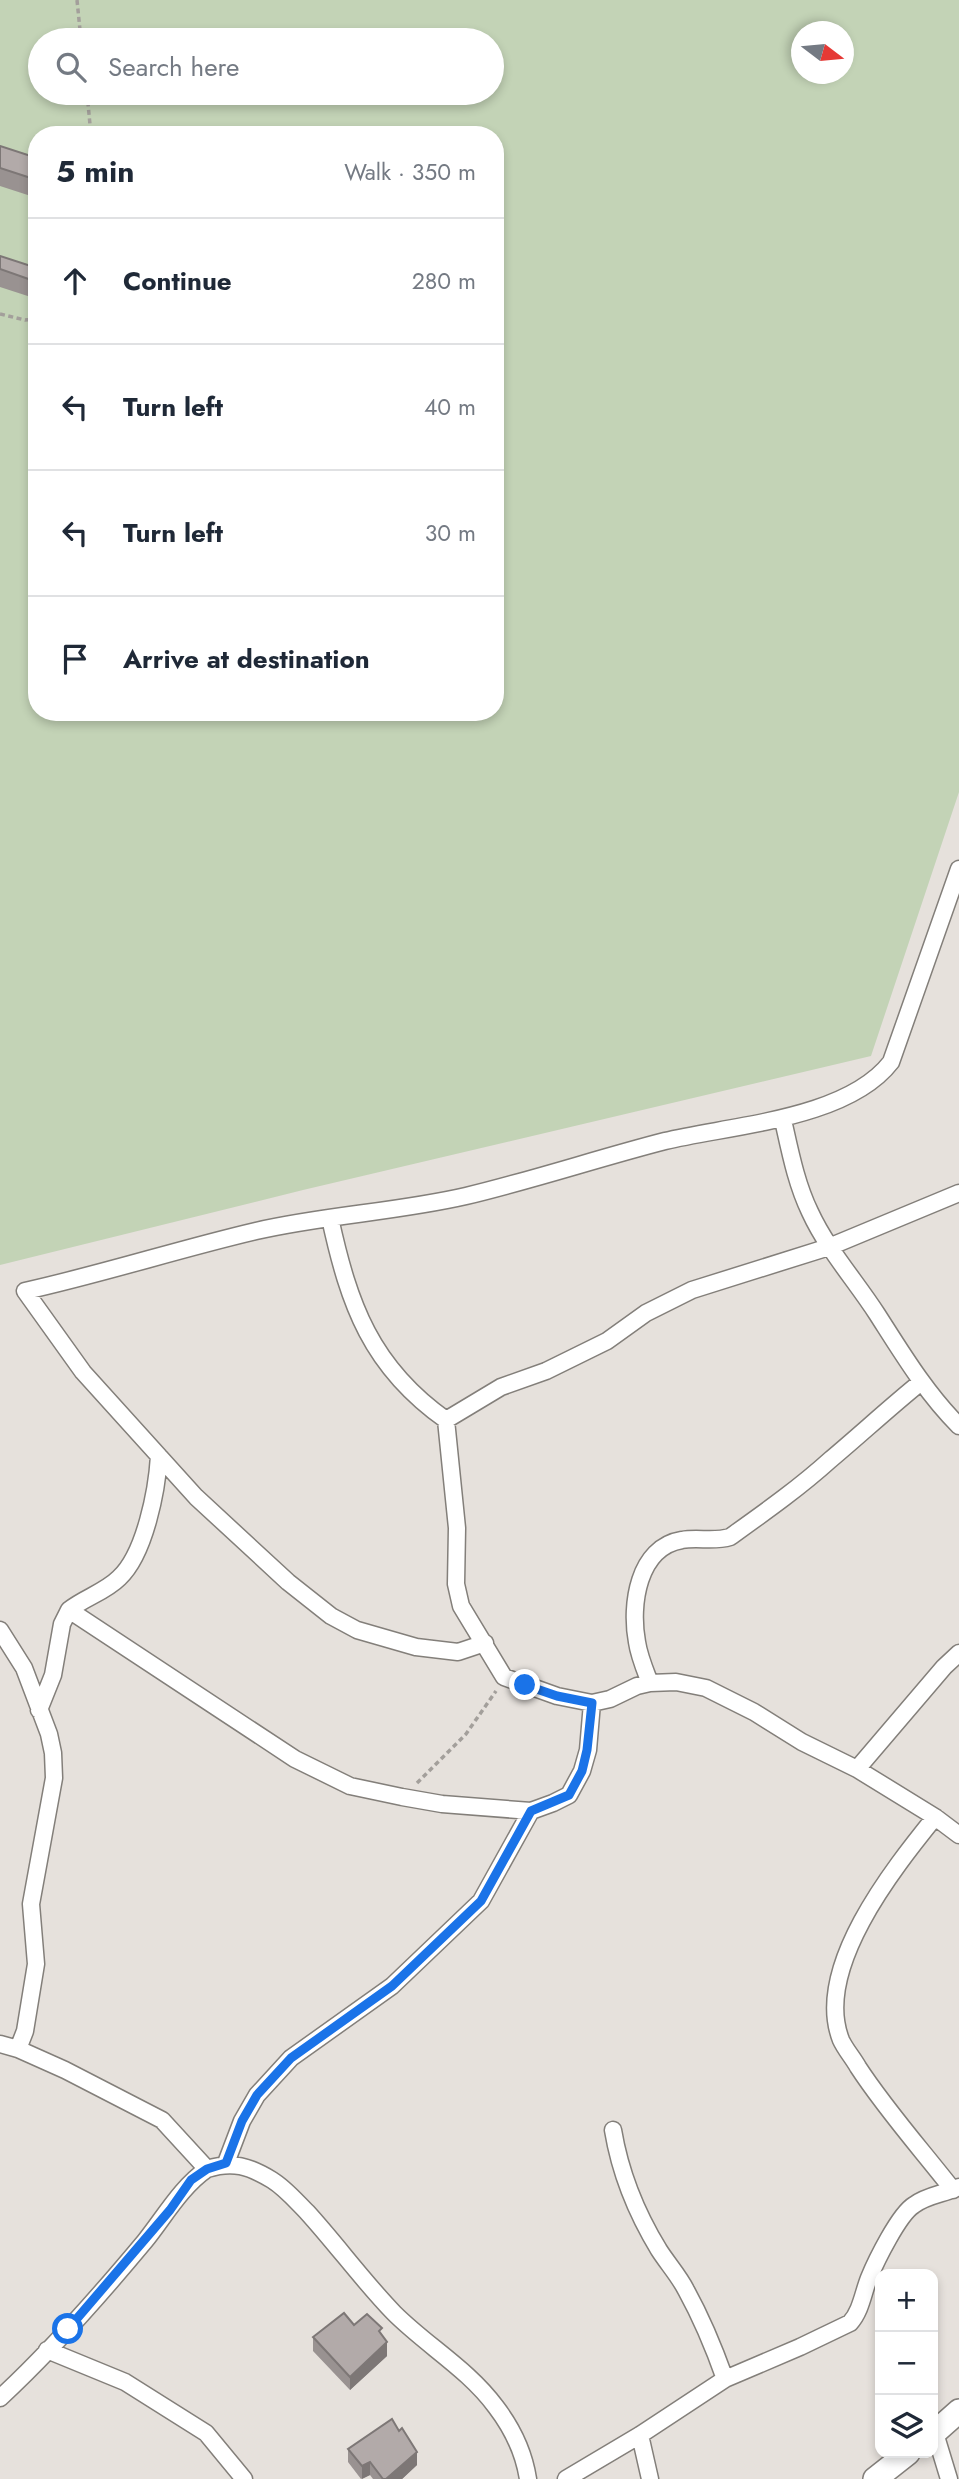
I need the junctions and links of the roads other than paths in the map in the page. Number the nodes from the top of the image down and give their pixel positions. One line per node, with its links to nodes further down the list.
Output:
1 (958, 877): 2 (street)
2 (783, 1120): 4 (street); 5 (street)
3 (959, 1193): 5 (street)
4 (330, 1218): 7 (street); 9 (street)
5 (829, 1247): 6 (street); 7 (street)
6 (921, 1382): 8 (street); 14 (street)
7 (446, 1420): 12 (street)
8 (959, 1426)
9 (159, 1456): 10 (street); 12 (street)
10 (69, 1610): 16 (street); 18 (street)
11 (0, 1630): 16 (street)
12 (485, 1643): 15 (street)
13 (959, 1653): 17 (street)
14 (650, 1683): 15 (street); 17 (street)
15 (592, 1703): 18 (street)
16 (39, 1710): 22 (street)
17 (857, 1769): 19 (street)
18 (531, 1811): 24 (street)
19 (935, 1817): 20 (street); 26 (street)
20 (959, 1835)
21 (0, 2044): 22 (street)
22 (18, 2049): 25 (street)
23 (613, 2130): 28 (street)
24 (226, 2163): 25 (street); 36 (street)
25 (207, 2169): 27 (street)
26 (956, 2188): 28 (street)
27 (47, 2350): 29 (street); 35 (street)
28 (725, 2379): 32 (street)
29 (0, 2398)
30 (959, 2411): 31 (street)
31 (938, 2430)
32 (640, 2435): 37 (street); 38 (street)
33 (938, 2446): 40 (street)
34 (902, 2458): 39 (street)
35 (244, 2479)
36 (528, 2479)
37 (566, 2479)
38 (650, 2479)
39 (875, 2479)
40 (949, 2479)

